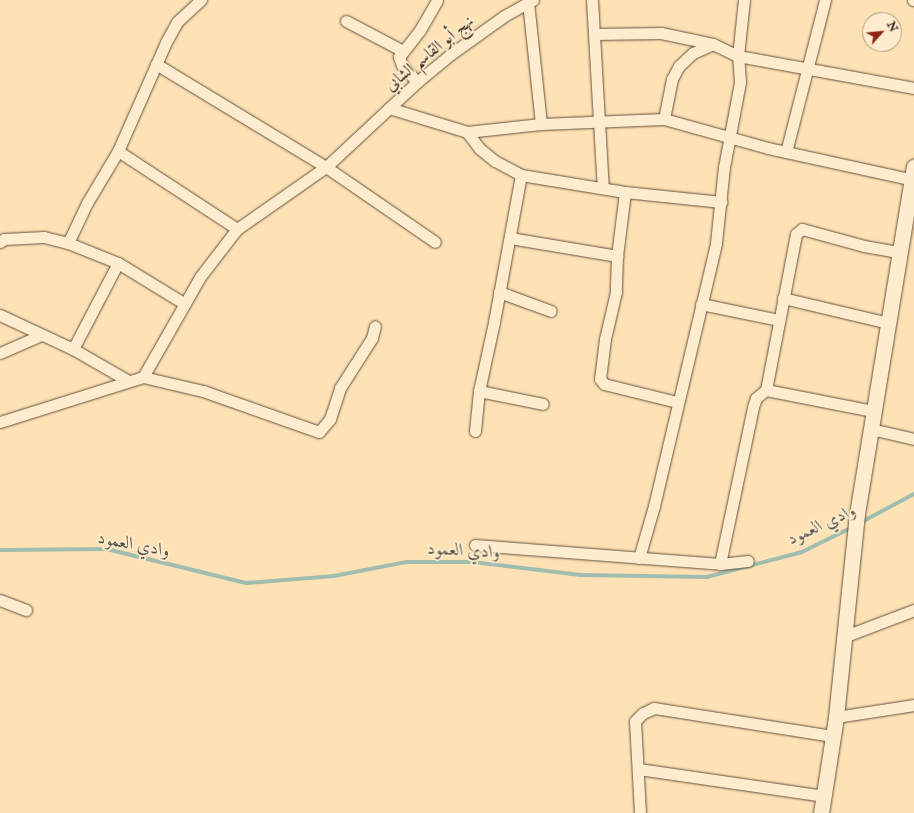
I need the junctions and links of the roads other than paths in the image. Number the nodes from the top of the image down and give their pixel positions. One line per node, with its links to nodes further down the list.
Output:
1 (201, 0): 12 (street)
2 (436, 0): 10 (street)
3 (592, 0): 8 (street)
4 (744, 0): 11 (street)
5 (825, 0): 13 (street)
6 (530, 1): 14 (street, نهج أبو القاسم الشابي); 19 (street)
7 (346, 21): 10 (street)
8 (594, 34): 9 (street); 18 (street)
9 (713, 44): 11 (street); 17 (street)
10 (403, 51): 14 (street)
11 (738, 56): 13 (street); 21 (street)
12 (156, 64): 22 (street); 24 (street)
13 (807, 68): 15 (street); 23 (street)
14 (417, 82): 16 (street, نهج أبو القاسم الشابي)
15 (914, 88)
16 (389, 108): 20 (street); 24 (street, نهج أبو القاسم الشابي)
17 (664, 119): 18 (street); 21 (street)
18 (598, 121): 19 (street); 27 (street)
19 (540, 124): 20 (street)
20 (467, 132): 25 (street)
21 (730, 136): 23 (street); 29 (street)
22 (118, 151): 30 (street); 34 (street)
23 (786, 152): 26 (street)
24 (326, 167): 30 (street, نهج أبو القاسم الشابي); 33 (street)
25 (521, 175): 27 (street); 31 (street)
26 (913, 175): 35 (street)
27 (603, 188): 28 (street)
28 (625, 192): 29 (street); 36 (street)
29 (721, 202): 41 (street)
30 (237, 229): 40 (street, نهج أبو القاسم الشابي)
31 (510, 238): 36 (street); 38 (street)
32 (1, 240): 34 (street)
33 (435, 242)
34 (68, 243): 37 (street)
35 (899, 252): 39 (street); 45 (street)
36 (617, 256): 54 (street)
37 (118, 264): 40 (street); 48 (street)
38 (499, 292): 42 (street); 53 (street)
39 (783, 298): 44 (street); 45 (street)
40 (184, 304): 50 (street, نهج أبو القاسم الشابي)
41 (701, 304): 44 (street); 54 (street)
42 (551, 311)
43 (0, 315): 47 (street)
44 (779, 320): 52 (street)
45 (889, 324): 56 (street)
46 (375, 326): 50 (street)
47 (41, 335): 48 (street); 49 (street)
48 (73, 349): 51 (street)
49 (0, 354)
50 (143, 377): 51 (street)
51 (127, 380): 57 (street)
52 (766, 390): 56 (street); 64 (street)
53 (479, 391): 55 (street); 59 (street)
54 (677, 402): 62 (street)
55 (543, 404)
56 (873, 411): 58 (street)
57 (0, 422)
58 (870, 429): 60 (street); 68 (street)
59 (475, 431)
60 (914, 439)
61 (475, 545): 62 (street)
62 (639, 558): 64 (street)
63 (748, 561): 64 (street)
64 (720, 564)
65 (0, 600): 66 (street)
66 (26, 610)
67 (914, 610): 68 (street)
68 (843, 637): 70 (street)
69 (914, 706): 70 (street)
70 (836, 717): 71 (street)
71 (832, 736): 72 (street); 73 (street)
72 (639, 769): 73 (street); 74 (street)
73 (824, 796): 75 (street)
74 (640, 813)
75 (821, 813)

